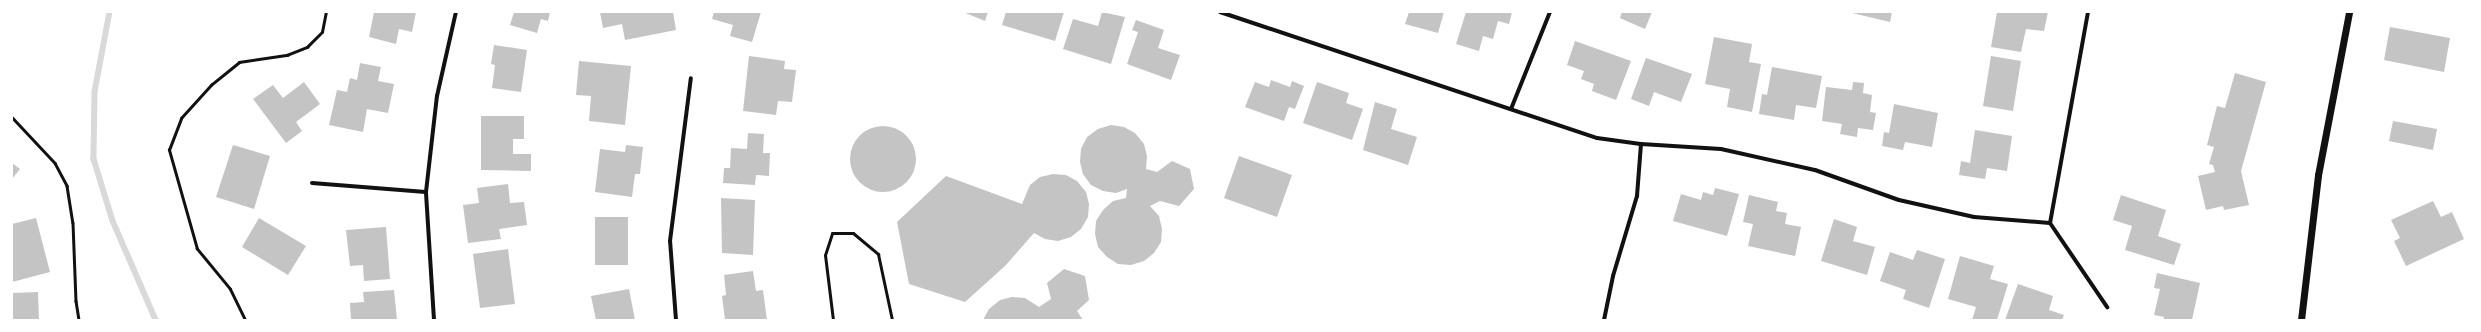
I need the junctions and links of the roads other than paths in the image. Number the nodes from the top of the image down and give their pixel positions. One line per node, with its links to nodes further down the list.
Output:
1 (456, 12): 10 (street)
2 (1220, 12): 7 (street)
3 (1550, 12): 7 (street)
4 (2088, 12): 11 (street)
5 (2349, 12): 18 (street)
6 (692, 78): 14 (street)
7 (1511, 109): 8 (street)
8 (1641, 144): 11 (street); 17 (street)
9 (312, 183): 10 (street)
10 (426, 192): 13 (street)
11 (2050, 223): 12 (street)
12 (2107, 307)
13 (434, 320)
14 (676, 320)
15 (833, 320): 16 (lane)
16 (892, 320)
17 (1604, 320)
18 (2300, 320)

